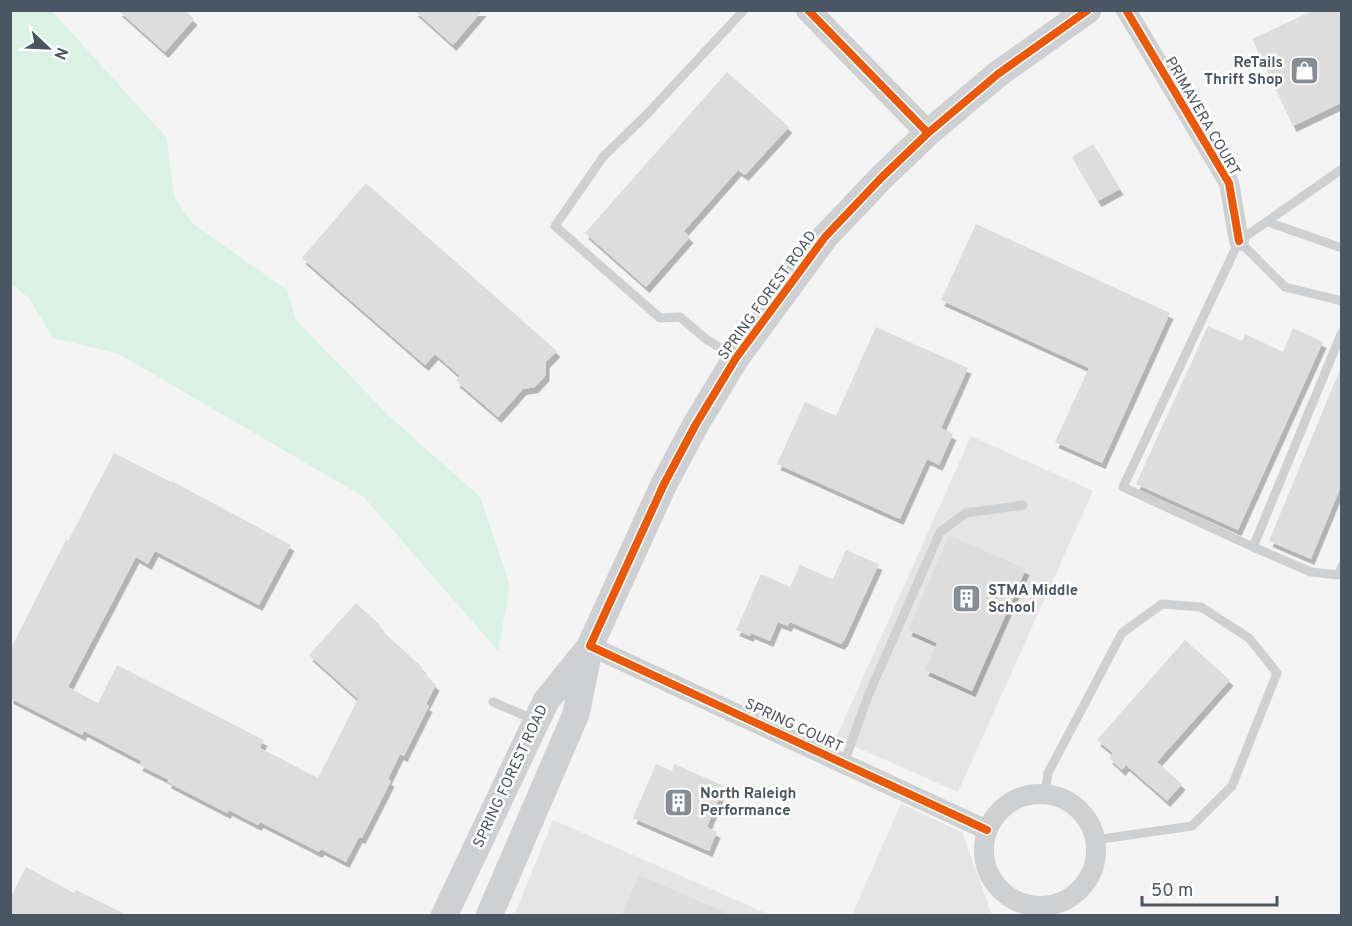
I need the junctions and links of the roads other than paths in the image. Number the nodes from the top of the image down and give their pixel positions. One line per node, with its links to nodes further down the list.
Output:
1 (744, 10): 12 (lane)
2 (808, 10): 5 (street)
3 (1088, 10): 5 (main road, SPRING FOREST ROAD)
4 (1126, 10): 8 (street, PRIMAVERA COURT)
5 (928, 133): 12 (main road, SPRING FOREST ROAD)
6 (1341, 169): 7 (lane)
7 (1268, 222): 8 (lane); 9 (lane)
8 (1239, 241): 10 (lane); 14 (lane)
9 (1341, 248)
10 (1341, 301)
11 (1341, 332): 14 (lane)
12 (736, 358): 16 (main road, SPRING FOREST ROAD)
13 (1023, 505): 19 (lane)
14 (1253, 547): 15 (lane)
15 (1341, 566)
16 (590, 646): 18 (main road, SPRING FOREST ROAD); 19 (street, SPRING COURT); 25 (main road, SPRING FOREST ROAD)
17 (493, 702): 18 (lane)
18 (537, 720): 24 (main road, SPRING FOREST ROAD)
19 (844, 763): 21 (street, SPRING COURT)
20 (1045, 794): 21 (street); 22 (street); 22 (lane)
21 (987, 830): 23 (street)
22 (1095, 840): 23 (street)
23 (1045, 911)
24 (444, 915)
25 (489, 915)

